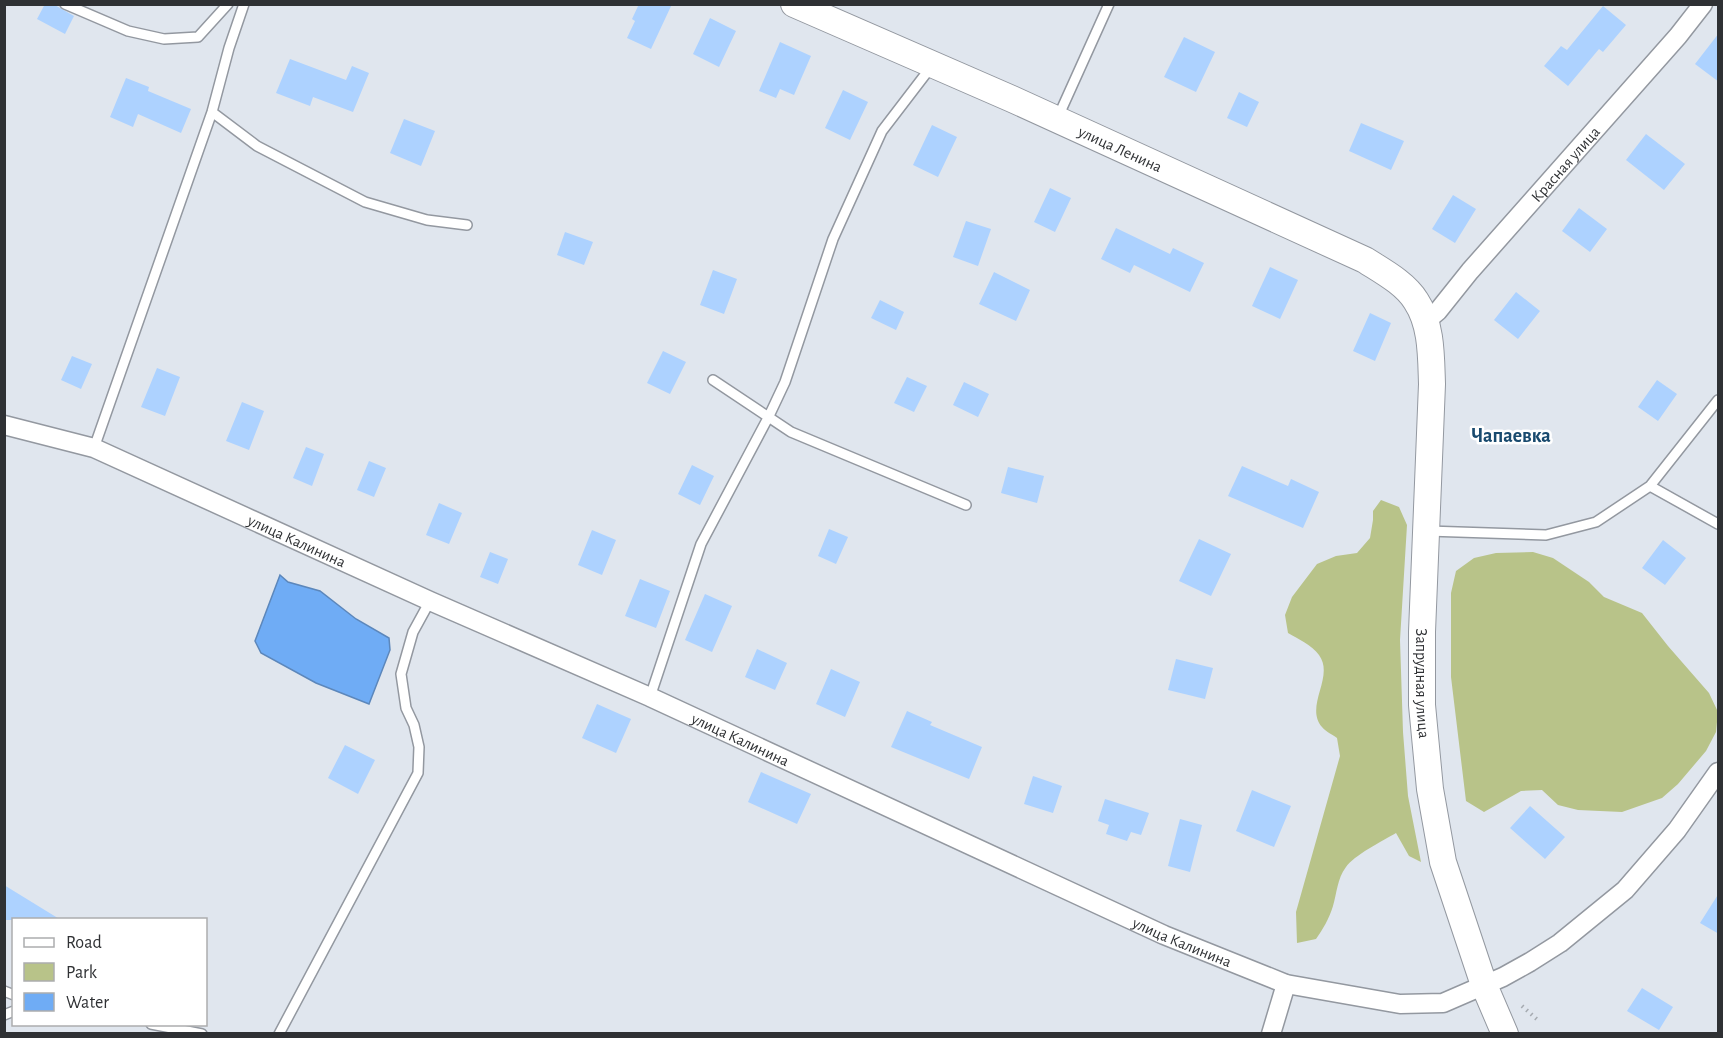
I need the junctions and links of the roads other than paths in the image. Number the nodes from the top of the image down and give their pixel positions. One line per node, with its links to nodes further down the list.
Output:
1 (64, 4): 2 (lane)
2 (228, 4)
3 (244, 4): 8 (lane)
4 (794, 4): 7 (street, улица Ленина)
5 (1109, 4): 9 (lane)
6 (1703, 4): 11 (street, Красная улица)
7 (933, 65): 9 (street, улица Ленина); 14 (lane)
8 (212, 112): 10 (lane); 16 (lane)
9 (1057, 120): 11 (street, улица Ленина)
10 (467, 225)
11 (1426, 321): 20 (street, Запрудная улица)
12 (713, 380): 14 (lane)
13 (1719, 399): 17 (lane)
14 (769, 416): 18 (lane); 22 (lane)
15 (4, 425): 16 (street, улица Калинина)
16 (94, 448): 21 (street, улица Калинина)
17 (1650, 486): 19 (lane); 20 (lane)
18 (966, 504)
19 (1719, 524)
20 (1426, 531): 25 (street, Запрудная улица)
21 (430, 602): 22 (street, улица Калинина); 28 (lane)
22 (650, 697): 24 (street, улица Калинина)
23 (1719, 772): 25 (street, улица Калинина)
24 (1286, 984): 25 (street, улица Калинина); 29 (street)
25 (1484, 985): 30 (street, Запрудная улица)
26 (162, 1026): 27 (lane)
27 (202, 1034)
28 (279, 1034)
29 (1271, 1034)
30 (1505, 1034)

